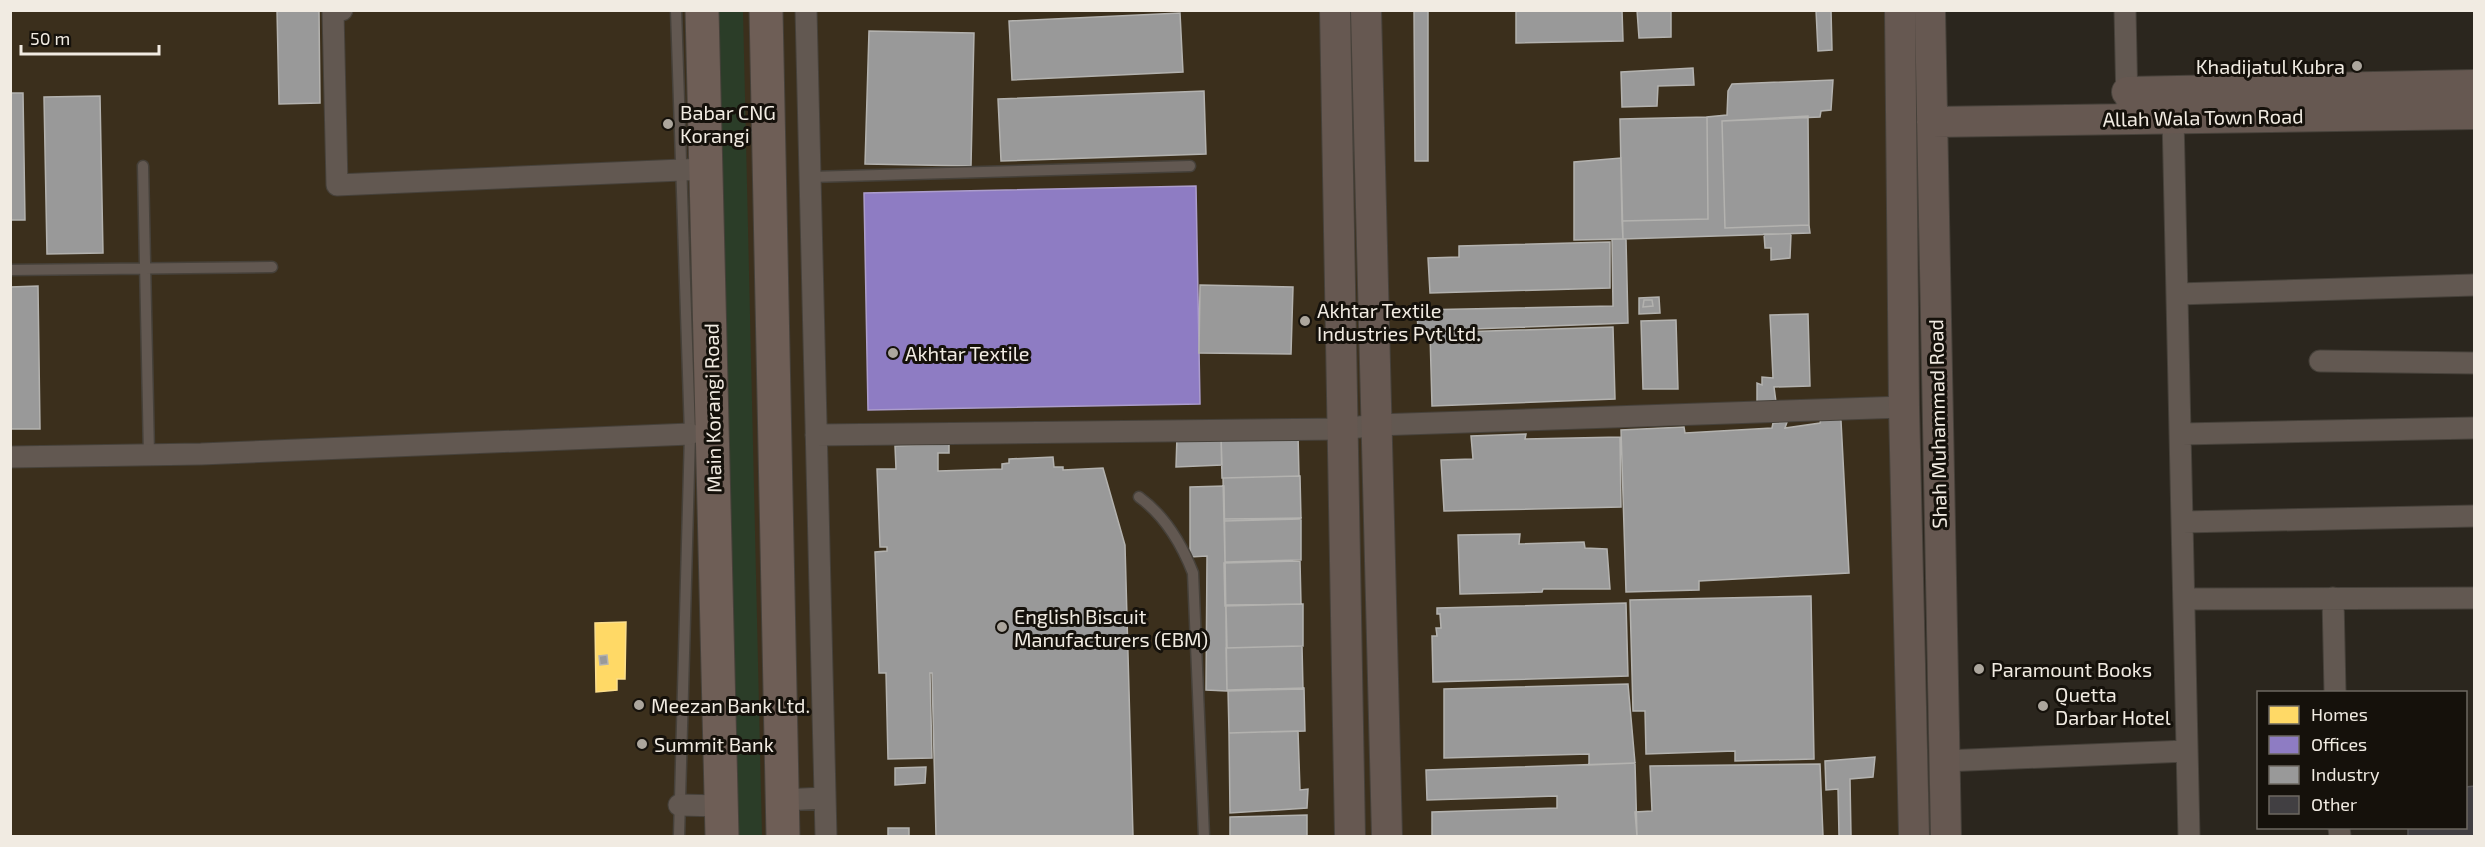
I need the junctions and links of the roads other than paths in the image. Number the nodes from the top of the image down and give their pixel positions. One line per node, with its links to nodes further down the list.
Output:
1 (342, 10): 21 (street)
2 (676, 10): 21 (lane)
3 (702, 10): 21 (main road, Main Korangi Road)
4 (766, 10): 55 (main road)
5 (806, 10): 22 (street)
6 (1335, 10): 33 (main road)
7 (1366, 10): 31 (main road)
8 (1900, 10): 11 (main road, Shah Muhammad Road)
9 (1930, 10): 12 (main road, Shah Muhammad Road)
10 (2125, 10): 14 (street)
11 (1901, 47): 12 (main road); 15 (main road, Shah Muhammad Road)
12 (1930, 47): 18 (main road, Shah Muhammad Road)
13 (2475, 85): 14 (main road, Allah Wala Town Road)
14 (2127, 105): 17 (main road, Allah Wala Town Road); 18 (main road, Allah Wala Town Road)
15 (1901, 107): 18 (main road, Allah Wala Town Road); 30 (main road, Shah Muhammad Road)
16 (2475, 114): 17 (main road, Allah Wala Town Road)
17 (2173, 117): 27 (street)
18 (1932, 118): 42 (main road, Shah Muhammad Road)
19 (143, 166): 24 (lane)
20 (1190, 166): 22 (lane)
21 (694, 169): 34 (lane); 57 (main road, Main Korangi Road)
22 (810, 177): 36 (street)
23 (272, 267): 24 (lane)
24 (144, 268): 25 (lane); 37 (lane)
25 (10, 270)
26 (2475, 285): 27 (street)
27 (2177, 294): 35 (street)
28 (2320, 361): 29 (street)
29 (2475, 363)
30 (1904, 407): 31 (street); 43 (main road, Shah Muhammad Road)
31 (1376, 425): 33 (street); 50 (main road)
32 (2475, 428): 35 (street)
33 (1342, 429): 36 (street); 51 (main road)
34 (690, 434): 37 (street); 56 (lane)
35 (2182, 434): 41 (street)
36 (816, 435): 54 (street)
37 (149, 455): 38 (street)
38 (10, 457)
39 (1139, 497): 61 (lane)
40 (2475, 516): 41 (street)
41 (2183, 522): 48 (street)
42 (1940, 551): 43 (main road); 45 (main road, Shah Muhammad Road)
43 (1908, 554): 44 (main road, Shah Muhammad Road)
44 (1909, 590): 45 (main road); 64 (main road, Shah Muhammad Road)
45 (1941, 595): 53 (main road, Shah Muhammad Road)
46 (2333, 598): 47 (street); 48 (street); 49 (street)
47 (2475, 598)
48 (2184, 599): 52 (street)
49 (2335, 691)
50 (1384, 748): 51 (main road); 63 (main road)
51 (1348, 751): 62 (main road)
52 (2187, 751): 53 (street); 66 (street)
53 (1944, 761): 65 (main road, Shah Muhammad Road)
54 (825, 798): 55 (street); 60 (street)
55 (782, 800): 59 (main road)
56 (679, 805): 57 (street); 58 (lane)
57 (722, 821)
58 (679, 837)
59 (783, 837)
60 (826, 837)
61 (1204, 837)
62 (1350, 837)
63 (1386, 837)
64 (1914, 837)
65 (1946, 837)
66 (2189, 837)

